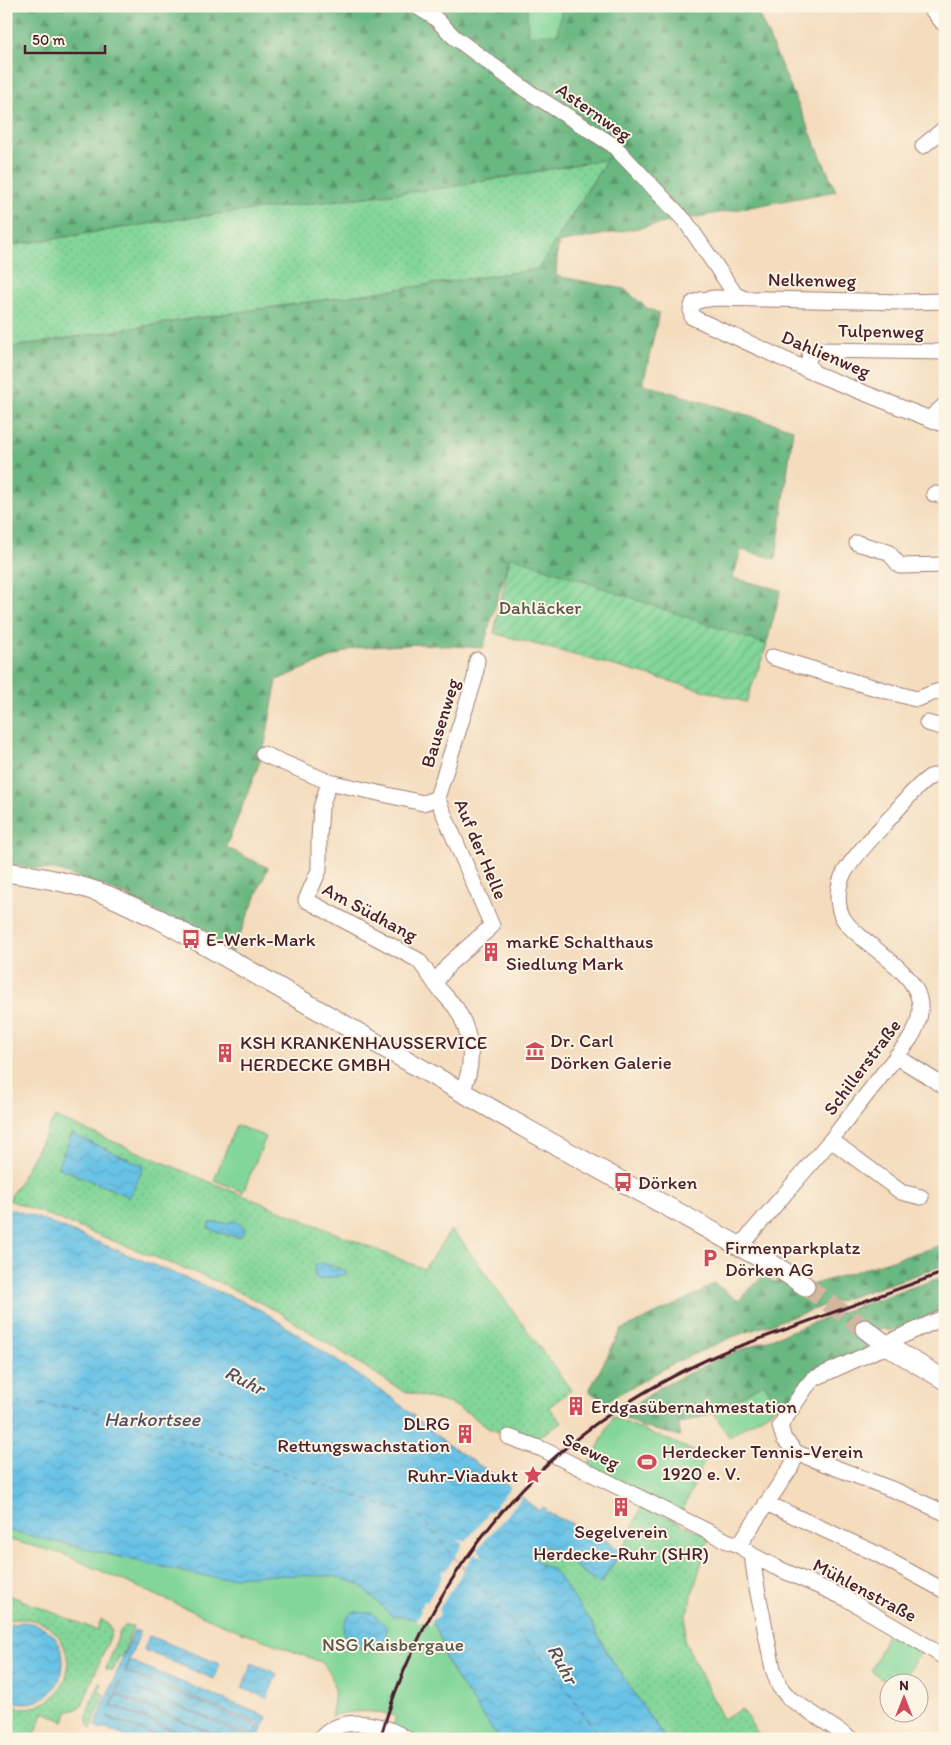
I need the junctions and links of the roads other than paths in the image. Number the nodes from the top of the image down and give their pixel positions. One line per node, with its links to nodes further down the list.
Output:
1 (416, 6): 6 (street, Asternweg)
2 (929, 6): 3 (street)
3 (945, 22)
4 (945, 128): 5 (street)
5 (923, 146)
6 (742, 298): 7 (street, Nelkenweg); 8 (street, Nelkenweg)
7 (945, 301)
8 (692, 317): 10 (street, Dahlienweg)
9 (945, 352): 10 (street, Tulpenweg)
10 (814, 373): 12 (street, Dahlienweg)
11 (945, 405): 12 (street)
12 (930, 418): 13 (street, Dahlienweg)
13 (945, 424)
14 (857, 544): 15 (street)
15 (945, 565)
16 (772, 657): 18 (street)
17 (477, 660): 24 (street, Bausenweg)
18 (945, 691)
19 (927, 723): 20 (street)
20 (945, 728)
21 (263, 754): 23 (street, Auf der Helle)
22 (945, 774): 27 (street, Schillerstraße)
23 (329, 782): 24 (street, Auf der Helle); 26 (street, Am Südhang)
24 (437, 798): 26 (street, Auf der Helle)
25 (6, 872): 29 (main road)
26 (435, 983): 29 (street)
27 (896, 1056): 28 (street); 30 (street, Schillerstraße)
28 (945, 1087)
29 (462, 1092): 32 (main road)
30 (831, 1140): 31 (street); 32 (street, Schillerstraße)
31 (921, 1197)
32 (740, 1246): 33 (main road)
33 (806, 1286)
34 (945, 1317): 36 (street)
35 (865, 1329): 36 (main road)
36 (888, 1346): 37 (main road); 39 (street)
37 (945, 1380)
38 (509, 1437): 42 (street, Seeweg)
39 (797, 1452): 40 (street); 41 (street)
40 (766, 1503): 42 (street); 44 (street)
41 (945, 1513)
42 (739, 1545): 43 (street, Mühlenstraße)
43 (752, 1555): 45 (street, Mühlenstraße); 48 (street)
44 (945, 1590)
45 (945, 1658)
46 (320, 1739): 47 (street)
47 (407, 1739)
48 (851, 1739)

